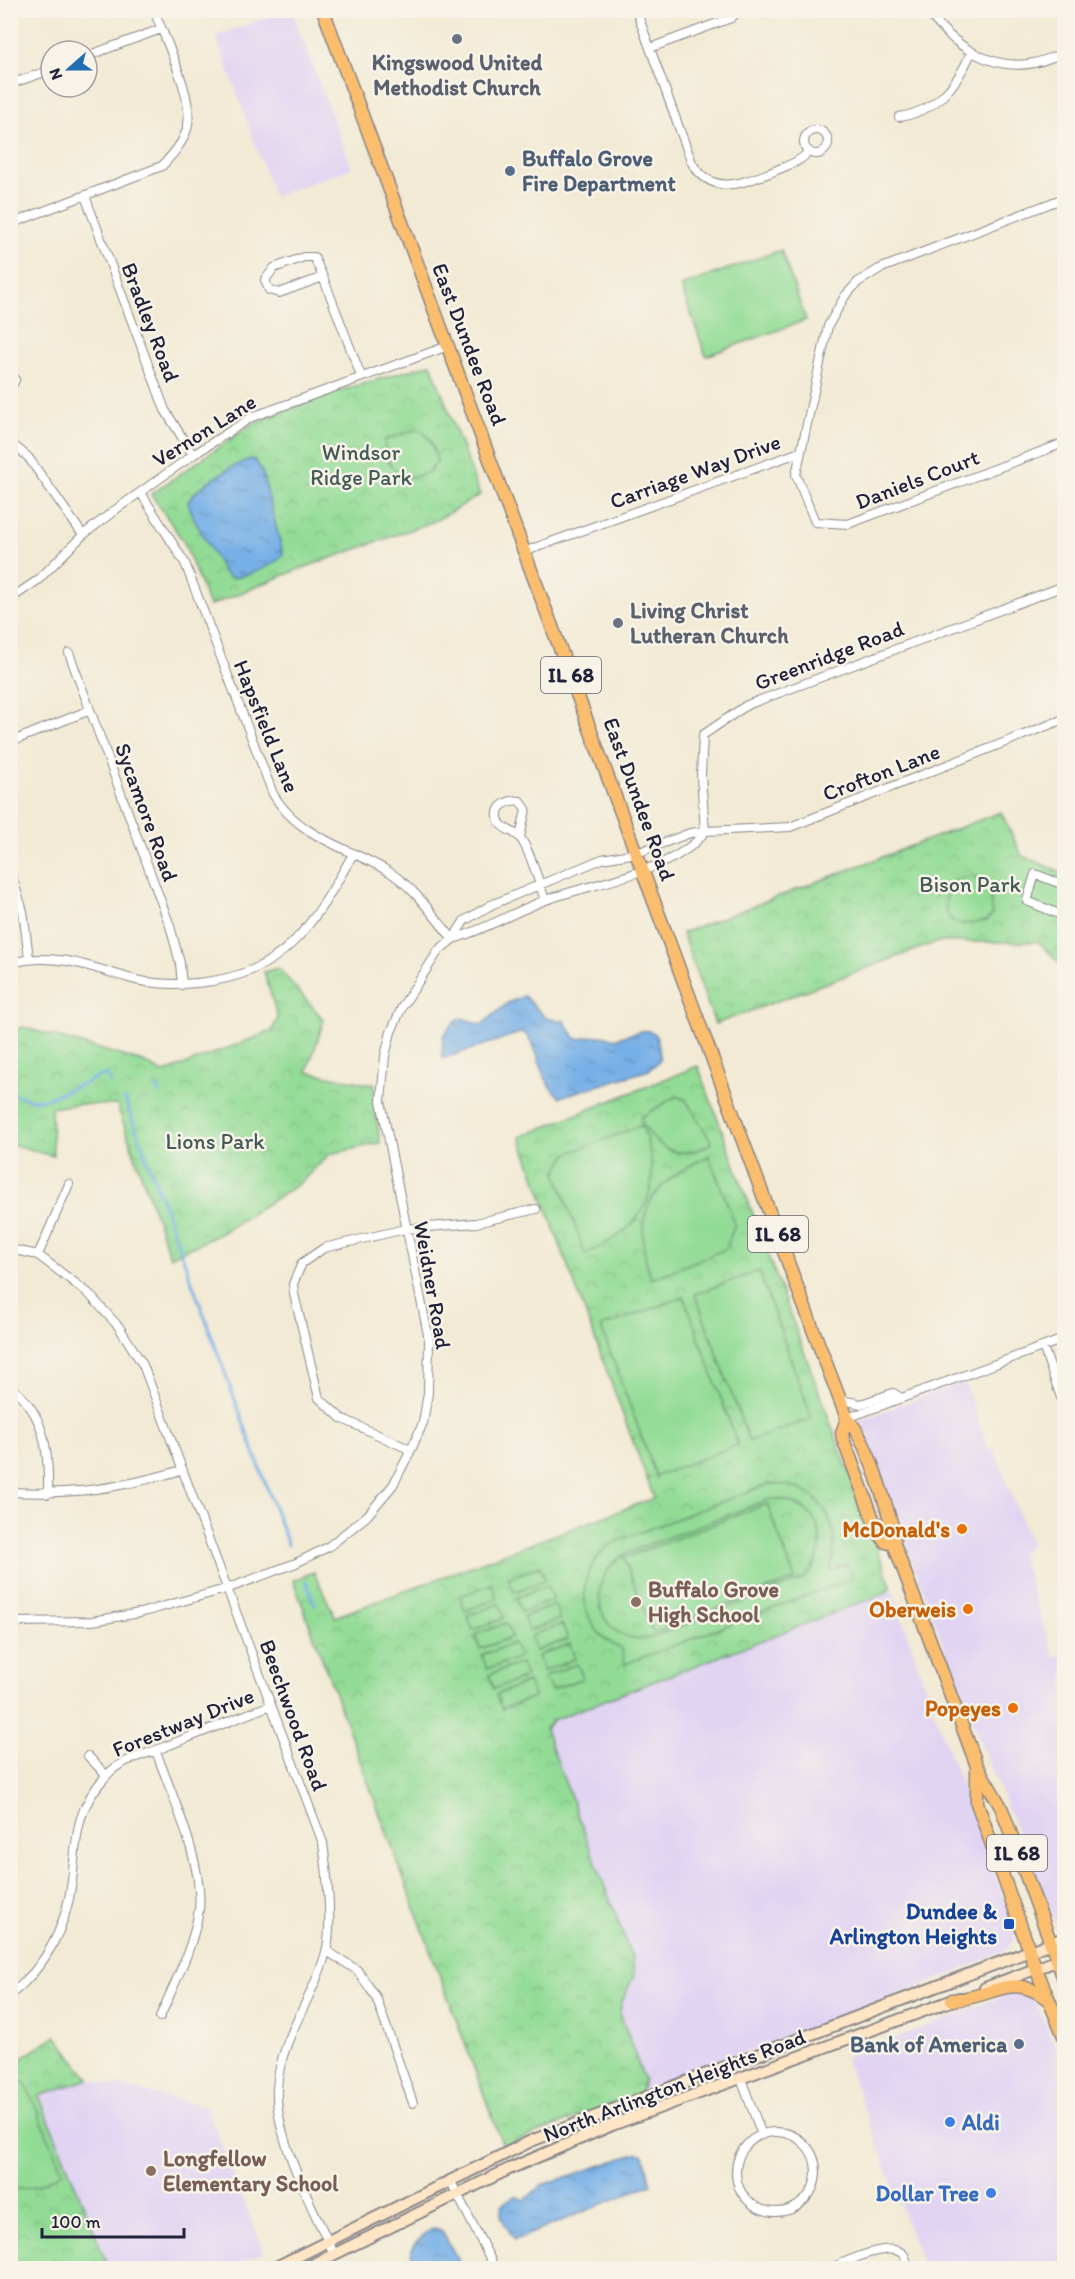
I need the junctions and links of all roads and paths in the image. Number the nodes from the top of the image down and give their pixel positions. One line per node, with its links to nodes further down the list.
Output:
1 (154, 10): 6 (street)
2 (323, 10): 19 (main road, East Dundee Road / IL 68)
3 (636, 10): 7 (street)
4 (740, 10): 7 (street)
5 (927, 10): 9 (street)
6 (161, 29): 8 (street); 15 (street)
7 (650, 48): 14 (street)
8 (99, 52)
9 (971, 53): 10 (street); 13 (street)
10 (1065, 53)
11 (39, 73): 12 (street)
12 (10, 84)
13 (899, 117)
14 (809, 151)
15 (85, 196): 17 (street); 26 (street, Bradley Road)
16 (1065, 198): 25 (street, Carriage Way Drive)
17 (10, 224)
18 (323, 277): 18 (street); 21 (street)
19 (448, 346): 21 (street, Vernon Lane); 29 (main road, East Dundee Road / IL 68)
20 (10, 372): 22 (street)
21 (360, 376): 26 (street, Vernon Lane)
22 (10, 389)
23 (10, 442): 28 (street)
24 (1065, 443): 25 (street, Daniels Court)
25 (800, 452): 29 (street, Carriage Way Drive)
26 (193, 454): 27 (street, Vernon Lane)
27 (141, 493): 28 (street, Vernon Lane); 39 (street, Hapsfield Lane)
28 (83, 535): 31 (street, Vernon Lane)
29 (526, 551): 38 (main road, East Dundee Road / IL 68)
30 (1065, 586): 36 (street, Greenridge Road)
31 (10, 599)
32 (69, 653): 33 (street, Sycamore Road)
33 (90, 710): 35 (street); 49 (street, Sycamore Road)
34 (1065, 719): 36 (street, Crofton Lane)
35 (10, 742)
36 (705, 831): 38 (street, Crofton Lane); 40 (street)
37 (520, 837): 37 (street); 42 (street)
38 (637, 853): 40 (main road, East Dundee Road / IL 68); 42 (street, Weidner Road)
39 (353, 854): 46 (street, Hapsfield Lane); 49 (street)
40 (643, 869): 44 (street, Weidner Road); 59 (main road, East Dundee Road / IL 68)
41 (10, 870): 47 (street)
42 (539, 883): 44 (street); 46 (street, Weidner Road)
43 (1065, 885): 45 (street)
44 (545, 900): 46 (street, Weidner Road)
45 (1065, 915)
46 (453, 939): 52 (street, Weidner Road)
47 (29, 958): 48 (street); 49 (street)
48 (10, 963)
49 (183, 985)
50 (69, 1184): 54 (street)
51 (536, 1209): 52 (street)
52 (405, 1229): 62 (street, Weidner Road); 62 (street)
53 (10, 1249): 54 (street, Beechwood Road)
54 (38, 1255): 63 (street, Beechwood Road)
55 (1065, 1339): 56 (street)
56 (1043, 1347): 58 (street); 60 (street)
57 (10, 1387): 65 (street)
58 (900, 1397): 59 (street); 61 (street)
59 (841, 1400): 61 (main road, East Dundee Road / IL 68)
60 (1065, 1406)
61 (847, 1418): 71 (main road, East Dundee Road / IL 68)
62 (411, 1450): 66 (street, Weidner Road)
63 (182, 1470): 65 (street); 66 (street, Beechwood Road)
64 (10, 1492): 65 (street)
65 (48, 1494)
66 (229, 1587): 67 (street, Weidner Road); 68 (street, Beechwood Road)
67 (10, 1622)
68 (271, 1705): 69 (street, Forestway Drive); 75 (street, Beechwood Road)
69 (156, 1751): 72 (street, Forestway Drive); 83 (street)
70 (88, 1756): 72 (street)
71 (977, 1767): 74 (main road, East Dundee Road / IL 68); 76 (main road, East Dundee Road / IL 68)
72 (106, 1775): 80 (street, Forestway Drive)
73 (1065, 1938): 74 (main road, North Arlington Heights Road)
74 (1051, 1943): 76 (main road, North Arlington Heights Road); 77 (main road, East Dundee Road / IL 68)
75 (327, 1951): 86 (street); 90 (street, Beechwood Road)
76 (1030, 1951): 78 (main road, East Dundee Road / IL 68); 88 (main road, North Arlington Heights Road)
77 (1061, 1960): 78 (main road, North Arlington Heights Road); 79 (main road, IL 68)
78 (1036, 1969): 81 (main road, North Arlington Heights Road); 82 (main road, IL 68)
79 (1065, 1979)
80 (10, 1995)
81 (952, 2000): 82 (main road); 85 (main road, North Arlington Heights Road)
82 (1050, 2001): 84 (main road, IL 68)
83 (160, 2017)
84 (1065, 2036)
85 (741, 2079): 87 (street); 89 (main road, North Arlington Heights Road)
86 (412, 2103)
87 (762, 2135): 87 (street)
88 (450, 2180): 89 (street); 90 (main road, North Arlington Heights Road)
89 (457, 2195): 91 (main road, North Arlington Heights Road); 94 (street)
90 (328, 2241): 91 (street, Beechwood Road); 92 (main road, North Arlington Heights Road)
91 (334, 2254): 93 (main road, North Arlington Heights Road)
92 (274, 2268)
93 (306, 2268)
94 (495, 2268)
95 (830, 2268): 96 (street)
96 (909, 2268)

